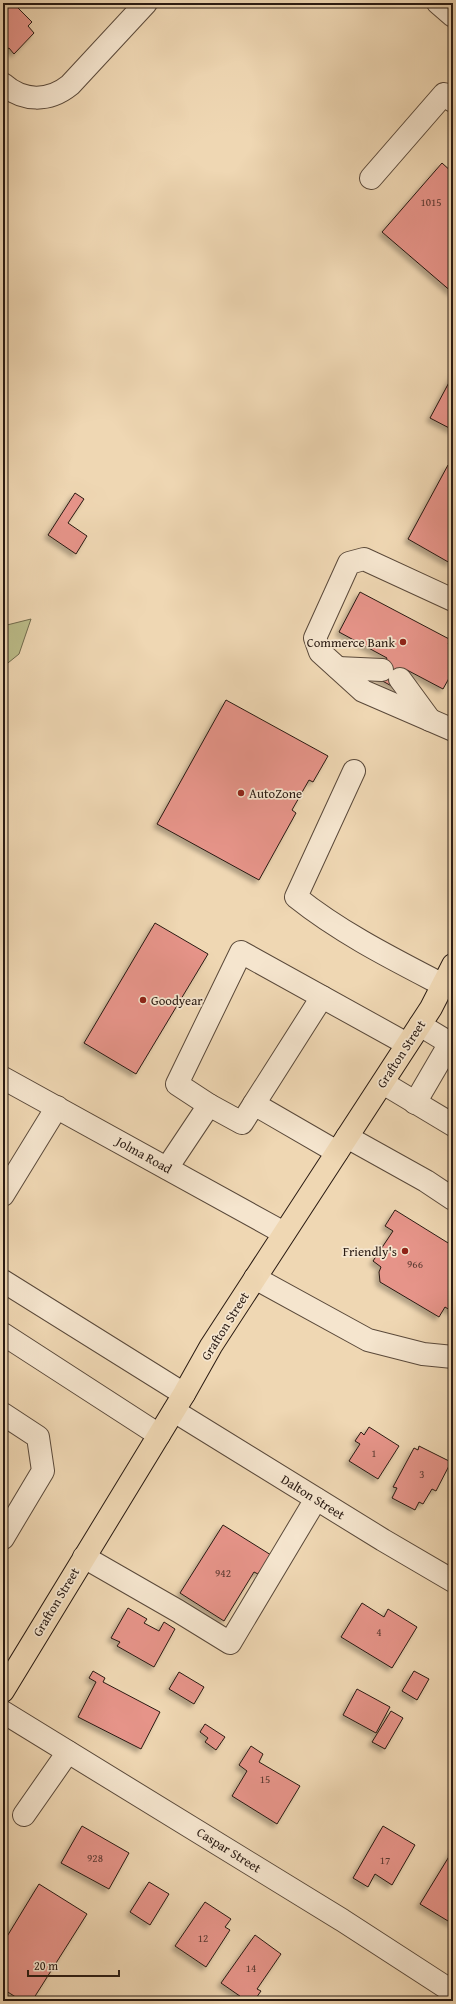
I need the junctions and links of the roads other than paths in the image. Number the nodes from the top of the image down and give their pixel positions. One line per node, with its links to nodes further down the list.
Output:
1 (146, 3): 4 (street)
2 (438, 3): 3 (street)
3 (453, 16)
4 (3, 84)
5 (453, 101): 6 (street)
6 (371, 178)
7 (453, 600): 8 (street)
8 (338, 668): 9 (street); 9 (street)
9 (431, 721): 10 (street)
10 (453, 730)
11 (354, 771): 13 (street)
12 (453, 965): 13 (highway, Grafton Street)
13 (443, 985): 15 (highway, Grafton Street)
14 (322, 996): 16 (street); 21 (street); 22 (street)
15 (420, 1025): 16 (highway, Grafton Street); 17 (street)
16 (407, 1044): 19 (highway, Grafton Street)
17 (452, 1044): 20 (street)
18 (3, 1078): 23 (street, Jolma Road)
19 (383, 1083): 20 (street); 25 (highway, Grafton Street)
20 (415, 1103): 24 (street)
21 (209, 1104): 22 (street); 26 (street)
22 (254, 1104): 25 (street)
23 (57, 1107): 26 (street, Jolma Road); 27 (street)
24 (453, 1125)
25 (342, 1145): 28 (street); 29 (highway, Grafton Street)
26 (167, 1168): 29 (street, Jolma Road)
27 (3, 1195)
28 (453, 1199)
29 (284, 1233): 30 (highway, Grafton Street)
30 (256, 1278): 33 (street); 34 (highway, Grafton Street)
31 (3, 1282): 34 (street, Dalton Street)
32 (3, 1334): 36 (street)
33 (453, 1357)
34 (179, 1403): 36 (highway, Grafton Street); 37 (street, Dalton Street)
35 (3, 1414): 38 (street)
36 (159, 1435): 39 (highway, Grafton Street)
37 (316, 1499): 39 (street); 40 (street, Dalton Street)
38 (3, 1538)
39 (84, 1557): 41 (highway, Grafton Street)
40 (453, 1581)
41 (3, 1691)
42 (3, 1712): 43 (street, Caspar Street)
43 (68, 1752): 44 (street); 45 (street, Caspar Street)
44 (24, 1815)
45 (453, 1992)

